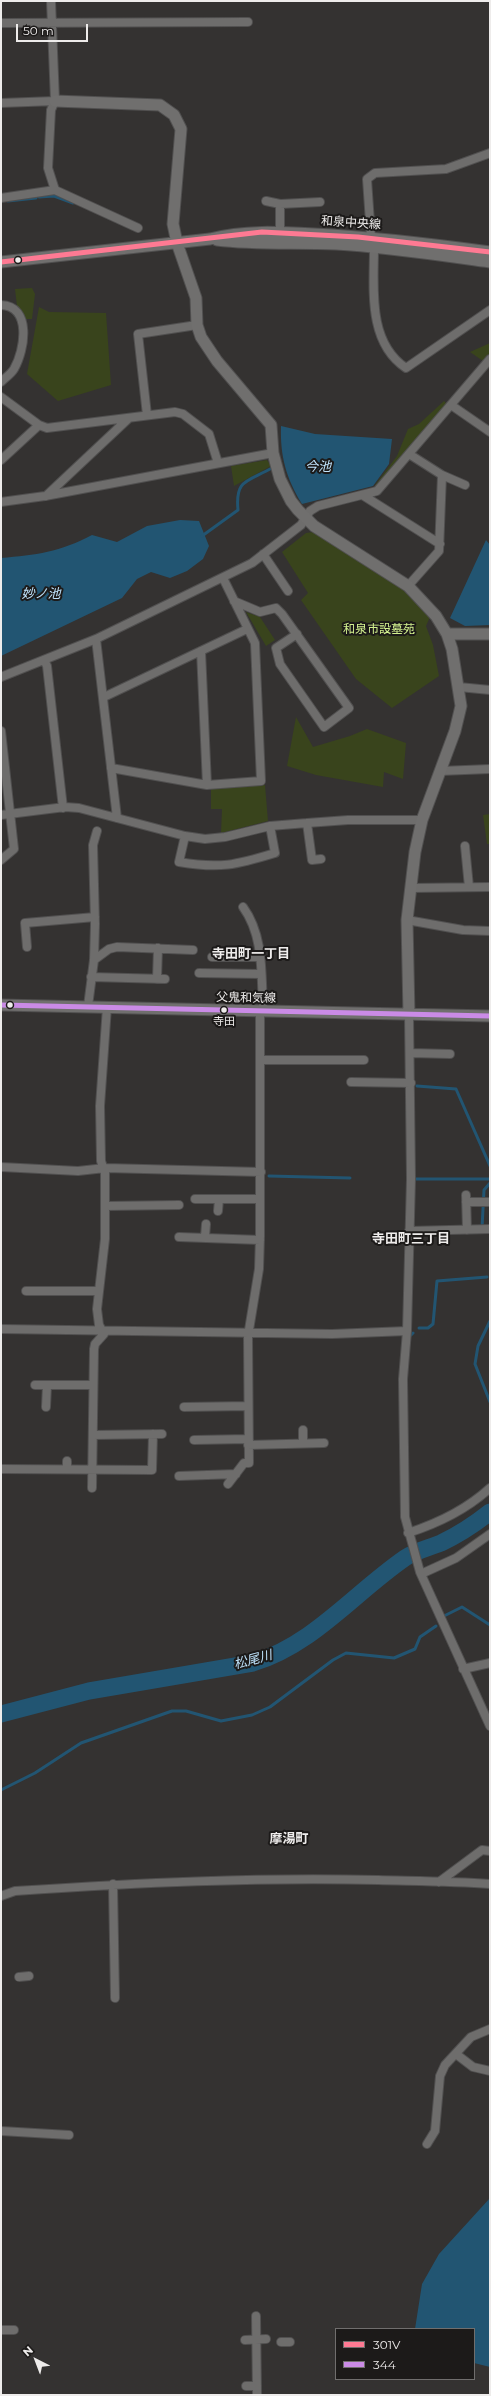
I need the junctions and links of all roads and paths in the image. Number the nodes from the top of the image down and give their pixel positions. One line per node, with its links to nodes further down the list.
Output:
1 (51, 1): 2 (street)
2 (53, 22): 3 (street); 4 (street); 5 (street)
3 (248, 22)
4 (1, 23)
5 (56, 101): 6 (street); 8 (street); 17 (street)
6 (1, 103)
7 (490, 153): 16 (street)
8 (55, 190): 9 (street); 13 (street)
9 (1, 198)
10 (266, 201): 12 (street)
11 (320, 202): 12 (street)
12 (280, 204): 14 (street)
13 (138, 228)
14 (280, 232): 15 (street, 和泉中央線); 16 (street, 和泉中央線)
15 (210, 239): 16 (street, 和泉中央線); 17 (street, 和泉中央線)
16 (372, 242): 18 (street, 和泉中央線); 20 (street, 和泉中央線); 22 (street)
17 (177, 243): 19 (street, 和泉中央線); 23 (street)
18 (490, 252)
19 (1, 262)
20 (490, 262)
21 (1, 305): 25 (street)
22 (490, 310)
23 (197, 325): 28 (street); 32 (street)
24 (490, 359): 27 (street)
25 (1, 382)
26 (1, 398): 30 (street)
27 (451, 405): 31 (street); 33 (street)
28 (148, 414): 29 (street); 35 (street)
29 (129, 418): 30 (street); 38 (street)
30 (39, 425): 34 (street)
31 (490, 432)
32 (273, 453): 35 (street); 41 (street)
33 (409, 454): 36 (street); 39 (street)
34 (1, 460)
35 (218, 463): 38 (street)
36 (442, 476): 37 (street); 42 (street)
37 (465, 485)
38 (45, 496): 40 (street)
39 (364, 496): 41 (street); 42 (street)
40 (1, 502)
41 (306, 519): 43 (street); 45 (street)
42 (440, 544): 45 (street)
43 (263, 554): 44 (street); 46 (street)
44 (223, 578): 47 (street); 52 (street)
45 (408, 586): 50 (street)
46 (288, 591)
47 (234, 602): 48 (street); 49 (street)
48 (247, 629): 53 (street); 63 (street)
49 (297, 634): 49 (street)
50 (446, 634): 51 (street); 56 (street)
51 (490, 634)
52 (96, 639): 54 (street); 58 (street)
53 (201, 651): 58 (street); 63 (street)
54 (44, 660): 55 (street); 64 (street)
55 (1, 677)
56 (459, 686): 57 (street); 62 (street)
57 (490, 690)
58 (104, 697): 60 (street)
59 (1, 731): 65 (street)
60 (111, 768): 63 (street); 67 (street)
61 (490, 769): 62 (street)
62 (440, 771): 68 (street)
63 (207, 785)
64 (63, 808): 65 (street); 67 (street)
65 (11, 814): 66 (street); 75 (street)
66 (1, 815)
67 (117, 818): 72 (street)
68 (422, 820): 69 (street); 78 (street)
69 (307, 823): 70 (street); 74 (street)
70 (270, 826): 72 (street); 72 (street)
71 (98, 831): 80 (street)
72 (185, 836)
73 (465, 846): 76 (street)
74 (322, 859)
75 (1, 860)
76 (469, 887): 77 (street); 78 (street)
77 (490, 887)
78 (410, 888): 81 (street)
79 (243, 907): 87 (street)
80 (95, 917): 83 (street); 88 (street)
81 (407, 920): 82 (street); 96 (street)
82 (490, 931)
83 (27, 947)
84 (158, 948): 85 (street); 88 (street); 91 (street)
85 (193, 950)
86 (212, 957): 87 (street)
87 (260, 957): 90 (street)
88 (94, 960): 91 (street)
89 (199, 973): 90 (street)
90 (261, 974): 95 (street)
91 (91, 976): 93 (street)
92 (1, 1005): 93 (street, 父鬼和気線)
93 (88, 1006): 94 (street, 父鬼和気線)
94 (107, 1007): 95 (street, 父鬼和気線); 107 (street)
95 (260, 1012): 96 (street, 父鬼和気線); 101 (street)
96 (410, 1015): 97 (street, 父鬼和気線); 99 (street)
97 (490, 1016)
98 (316, 1051): 102 (street)
99 (411, 1053): 100 (street); 105 (street)
100 (450, 1054)
101 (261, 1060): 102 (street); 108 (street)
102 (316, 1060): 103 (street)
103 (364, 1060)
104 (351, 1082): 105 (street)
105 (411, 1083): 119 (street)
106 (1, 1167): 107 (street)
107 (105, 1170): 108 (street); 114 (street)
108 (261, 1172): 111 (street)
109 (195, 1199): 110 (street)
110 (219, 1199): 111 (street); 115 (street)
111 (260, 1199): 122 (street)
112 (485, 1202): 118 (street)
113 (179, 1205): 114 (street)
114 (104, 1206): 124 (street)
115 (218, 1211)
116 (206, 1224): 121 (street)
117 (490, 1229): 118 (street)
118 (467, 1230): 119 (street)
119 (409, 1231): 127 (street)
120 (179, 1237): 121 (street)
121 (205, 1237): 122 (street)
122 (260, 1240): 128 (street)
123 (26, 1291): 124 (street)
124 (98, 1291): 126 (street)
125 (1, 1329): 126 (street)
126 (102, 1330): 128 (street); 131 (street)
127 (407, 1331): 128 (street); 150 (street)
128 (249, 1332): 132 (street)
129 (35, 1385): 130 (street)
130 (47, 1385): 131 (street); 133 (street)
131 (93, 1385): 138 (street)
132 (248, 1406): 134 (street); 140 (street)
133 (46, 1407)
134 (184, 1407)
135 (303, 1430): 141 (street)
136 (152, 1434): 137 (street); 138 (street); 144 (street)
137 (162, 1434)
138 (93, 1435): 144 (street)
139 (194, 1440): 140 (street)
140 (248, 1442): 141 (street); 145 (street)
141 (303, 1443): 142 (street)
142 (324, 1443)
143 (1, 1469): 144 (street)
144 (92, 1470): 148 (street)
145 (236, 1474): 146 (street); 147 (street)
146 (179, 1476)
147 (228, 1484)
148 (92, 1488)
149 (490, 1488): 150 (street)
150 (408, 1534): 152 (street)
151 (490, 1534): 152 (street)
152 (420, 1573): 154 (street)
153 (490, 1663): 154 (street)
154 (463, 1669): 155 (street)
155 (490, 1726)
156 (490, 1851): 157 (street)
157 (439, 1882): 158 (street); 159 (street)
158 (113, 1884): 160 (street); 163 (street)
159 (490, 1884)
160 (1, 1896)
161 (29, 1976): 162 (street)
162 (19, 1977)
163 (115, 1998)
164 (490, 2029): 165 (street)
165 (456, 2054): 166 (street); 169 (street)
166 (490, 2071)
167 (1, 2131): 168 (street)
168 (69, 2135)
169 (427, 2144)
170 (256, 2316): 173 (street)
171 (1, 2330): 172 (street)
172 (14, 2330)
173 (256, 2339): 174 (street); 175 (street); 179 (street)
174 (266, 2339)
175 (245, 2340)
176 (281, 2342): 177 (street)
177 (290, 2342)
178 (246, 2386): 179 (street)
179 (257, 2386): 180 (street)
180 (257, 2395)

